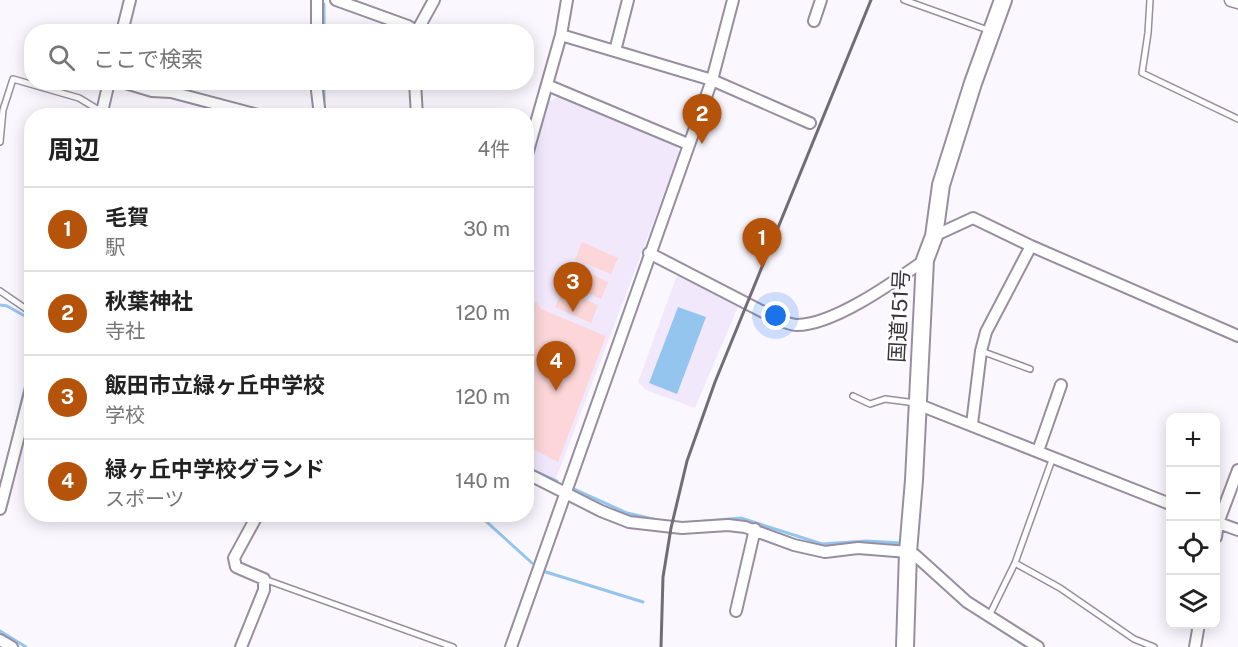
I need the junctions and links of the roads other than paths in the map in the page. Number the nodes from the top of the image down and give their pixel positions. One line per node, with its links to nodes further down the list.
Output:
1 (130, 0): 15 (street)
2 (317, 0): 16 (street)
3 (336, 0): 17 (street)
4 (434, 0): 18 (street)
5 (567, 0): 20 (street)
6 (628, 0): 21 (street)
7 (733, 0): 22 (street)
8 (821, 0): 14 (street)
9 (904, 0): 19 (lane)
10 (1003, 0): 41 (highway, 国道151号)
11 (1150, 0): 36 (lane)
12 (1231, 0): 13 (street)
13 (1238, 2)
14 (814, 21)
15 (124, 24)
16 (316, 24)
17 (399, 24)
18 (421, 24)
19 (985, 29)
20 (561, 35): 21 (street); 24 (street)
21 (615, 51): 22 (street)
22 (712, 81): 37 (street); 40 (street)
23 (24, 82): 35 (lane)
24 (547, 85): 38 (street); 40 (street)
25 (51, 90): 30 (lane)
26 (107, 90): 31 (street)
27 (149, 90): 32 (street)
28 (317, 90): 33 (street)
29 (415, 90): 34 (street)
30 (93, 108)
31 (102, 108)
32 (232, 108)
33 (319, 108)
34 (415, 108)
35 (1, 109): 39 (lane)
36 (1238, 118)
37 (810, 123)
38 (534, 130)
39 (0, 142)
40 (688, 144): 43 (street)
41 (934, 236): 42 (street); 44 (highway, 国道151号)
42 (1030, 246): 47 (street); 48 (street)
43 (649, 253): 44 (street); 59 (street)
44 (925, 260): 52 (highway, 国道151号)
45 (0, 291): 46 (lane)
46 (24, 308)
47 (1238, 336)
48 (981, 351): 49 (lane); 54 (street)
49 (1030, 369)
50 (1061, 385): 55 (street)
51 (853, 396): 52 (lane)
52 (917, 404): 54 (street); 67 (highway, 国道151号)
53 (24, 416): 61 (street)
54 (972, 424): 55 (street)
55 (1038, 451): 56 (street)
56 (1053, 457): 60 (street); 68 (lane)
57 (1238, 470): 62 (street)
58 (534, 477): 59 (street)
59 (566, 492): 65 (street); 77 (street)
60 (1166, 502)
61 (0, 509)
62 (1217, 521)
63 (254, 522): 69 (street)
64 (1220, 523): 66 (street)
65 (755, 529): 67 (street); 70 (street)
66 (1238, 530)
67 (908, 552): 71 (street); 78 (highway, 国道151号)
68 (1015, 563): 71 (lane); 80 (lane)
69 (264, 579): 75 (street); 76 (lane)
70 (736, 611)
71 (988, 617): 79 (street)
72 (1199, 629): 81 (street)
73 (0, 640): 74 (street)
74 (12, 647)
75 (241, 647)
76 (453, 647)
77 (511, 647)
78 (905, 647)
79 (1036, 647)
80 (1154, 647)
81 (1195, 647)

